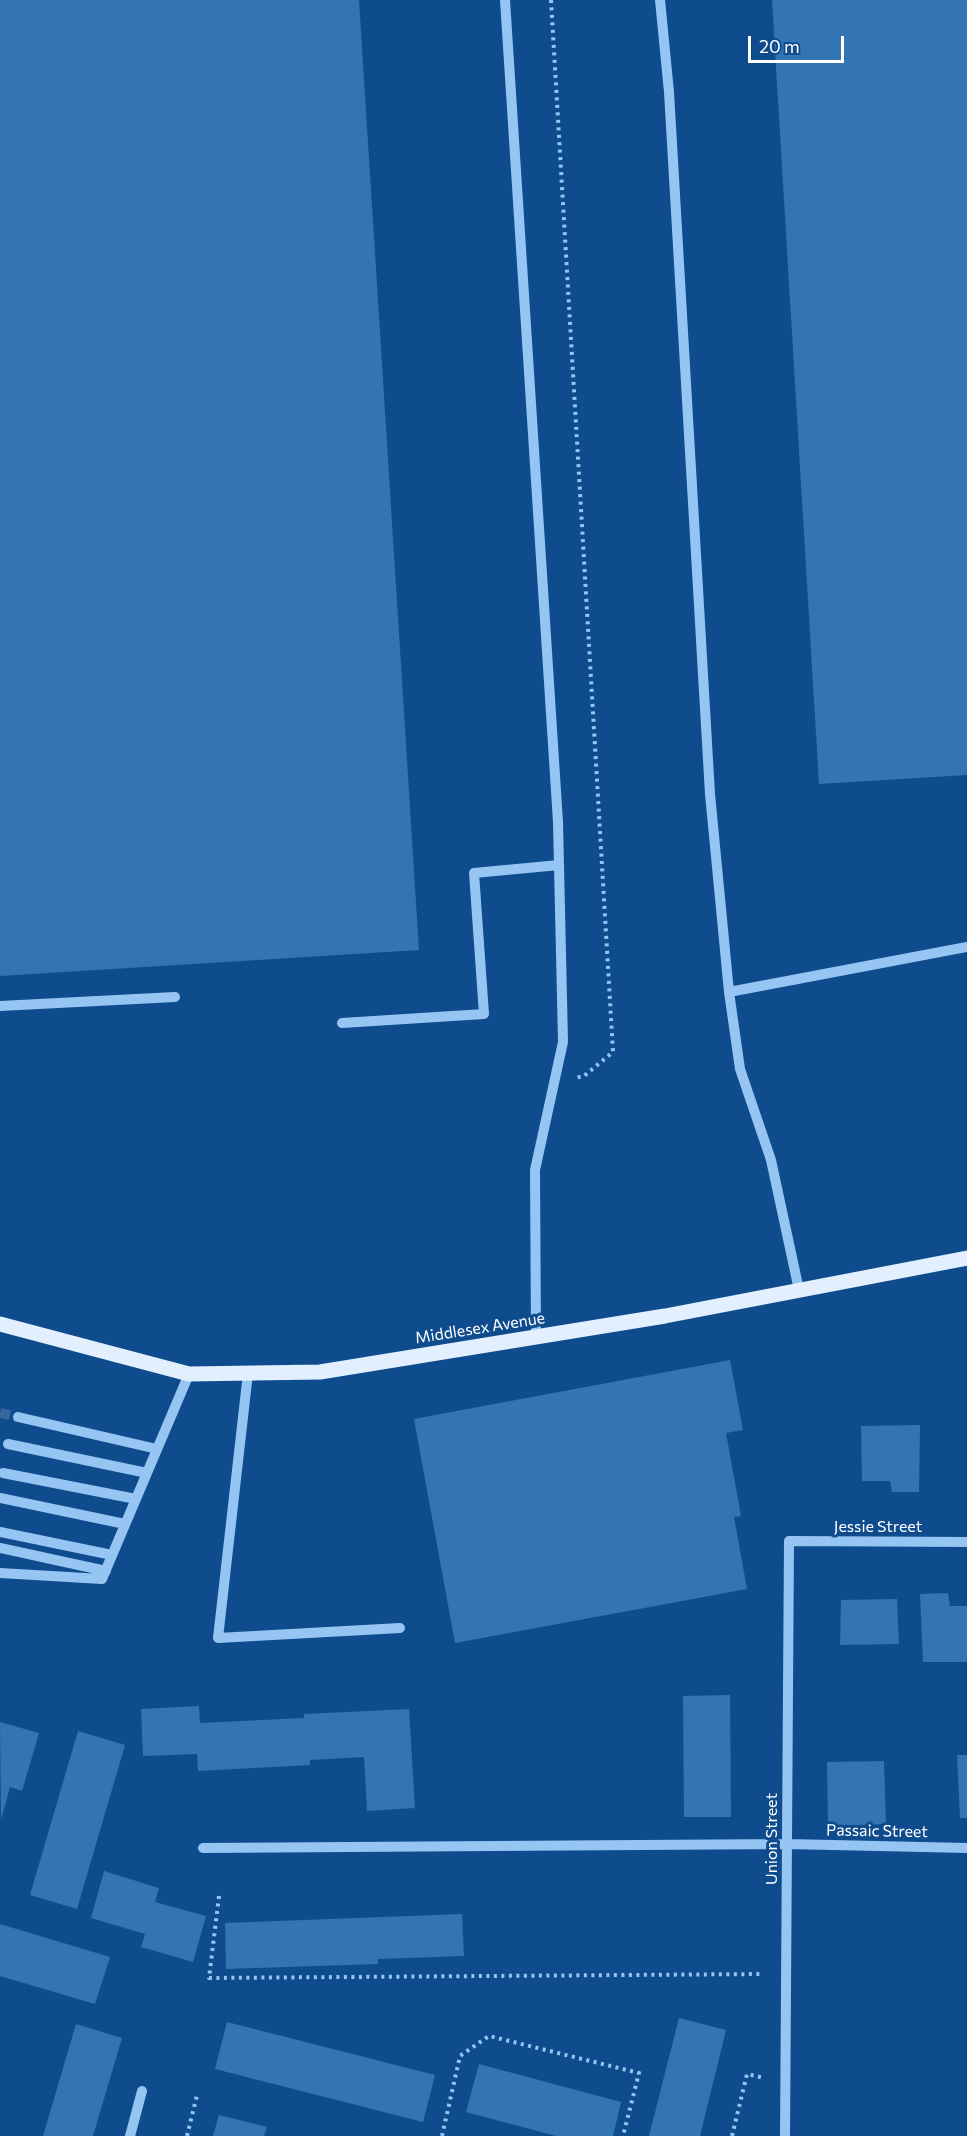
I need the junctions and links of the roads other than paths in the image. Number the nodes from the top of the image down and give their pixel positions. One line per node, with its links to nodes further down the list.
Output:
1 (505, 0): 3 (street)
2 (660, 0): 5 (street)
3 (559, 865): 8 (street); 12 (street)
4 (967, 947): 5 (street)
5 (729, 992): 10 (street)
6 (176, 997): 7 (street)
7 (0, 1006)
8 (342, 1023)
9 (967, 1258): 10 (main road, Middlesex Avenue)
10 (799, 1290): 12 (main road, Middlesex Avenue)
11 (0, 1324): 14 (main road, Middlesex Avenue)
12 (536, 1337): 13 (main road, Middlesex Avenue)
13 (248, 1373): 14 (main road, Middlesex Avenue); 30 (street)
14 (189, 1374): 17 (street)
15 (18, 1417): 17 (street)
16 (8, 1444): 19 (street)
17 (157, 1449): 19 (street)
18 (3, 1473): 21 (street)
19 (147, 1473): 21 (street)
20 (0, 1498): 22 (street)
21 (136, 1499): 22 (street)
22 (125, 1524): 27 (street)
23 (0, 1532): 27 (street)
24 (789, 1541): 25 (street, Jessie Street); 31 (street, Union Street)
25 (967, 1542)
26 (0, 1548): 28 (street)
27 (112, 1556): 28 (street)
28 (106, 1571): 29 (street)
29 (0, 1573)
30 (400, 1628)
31 (786, 1844): 32 (street, Passaic Street); 33 (street, Passaic Street); 36 (street, Union Street)
32 (203, 1848)
33 (967, 1848)
34 (142, 2091): 35 (street)
35 (130, 2136)
36 (785, 2136)

